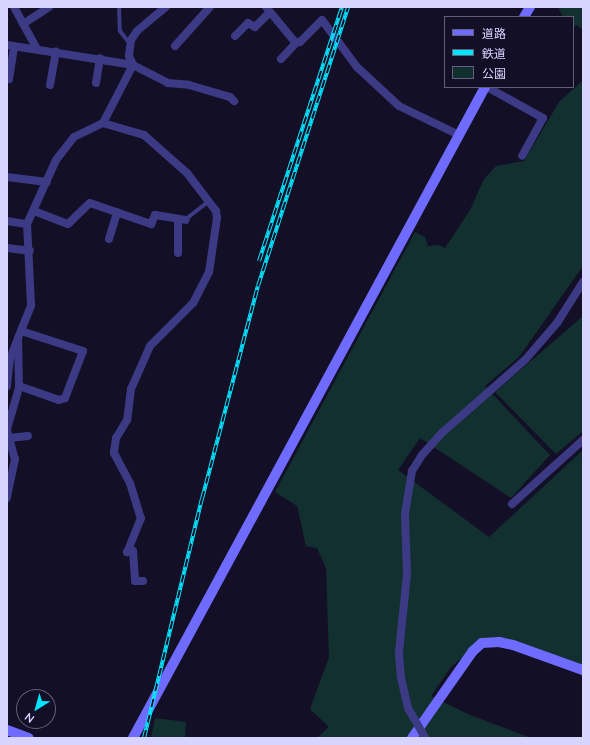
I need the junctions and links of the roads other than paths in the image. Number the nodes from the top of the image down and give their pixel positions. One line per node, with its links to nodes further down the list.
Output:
1 (14, 7): 9 (street)
2 (49, 7): 9 (street)
3 (119, 7): 12 (lane)
4 (166, 7): 12 (street)
5 (530, 7): 8 (street)
6 (208, 8): 14 (street)
7 (268, 10): 10 (street); 11 (street)
8 (525, 16)
9 (23, 24): 15 (street)
10 (235, 36)
11 (297, 42): 18 (street); 27 (street)
12 (130, 44): 19 (street)
13 (10, 45): 15 (street); 20 (street)
14 (175, 46)
15 (38, 49): 16 (street)
16 (56, 52): 17 (street); 22 (street)
17 (100, 58): 19 (street); 21 (street)
18 (281, 59)
19 (133, 65): 25 (street); 26 (street)
20 (9, 79)
21 (96, 84)
22 (50, 85)
23 (485, 88): 27 (street)
24 (488, 88): 28 (street)
25 (234, 101)
26 (103, 123): 30 (street); 31 (street)
27 (459, 135): 55 (street)
28 (522, 156)
29 (7, 177): 30 (street)
30 (46, 182): 32 (street)
31 (210, 200): 34 (lane); 51 (street)
32 (34, 211): 33 (street); 36 (street)
33 (117, 212): 34 (street); 37 (street)
34 (182, 219): 40 (street)
35 (7, 221): 36 (street)
36 (27, 224): 39 (street)
37 (109, 239)
38 (7, 248): 39 (street)
39 (30, 251): 42 (street)
40 (178, 253)
41 (583, 282): 57 (street, bridge)
42 (20, 335): 43 (street); 44 (street); 44 (street)
43 (7, 386)
44 (19, 386): 45 (street)
45 (7, 429): 47 (street)
46 (28, 436): 47 (street)
47 (9, 438): 49 (street)
48 (583, 440): 50 (street)
49 (7, 497)
50 (512, 504)
51 (143, 581)
52 (583, 670): 56 (street)
53 (7, 730): 54 (street)
54 (29, 738)
55 (133, 738)
56 (412, 738)
57 (425, 738)

